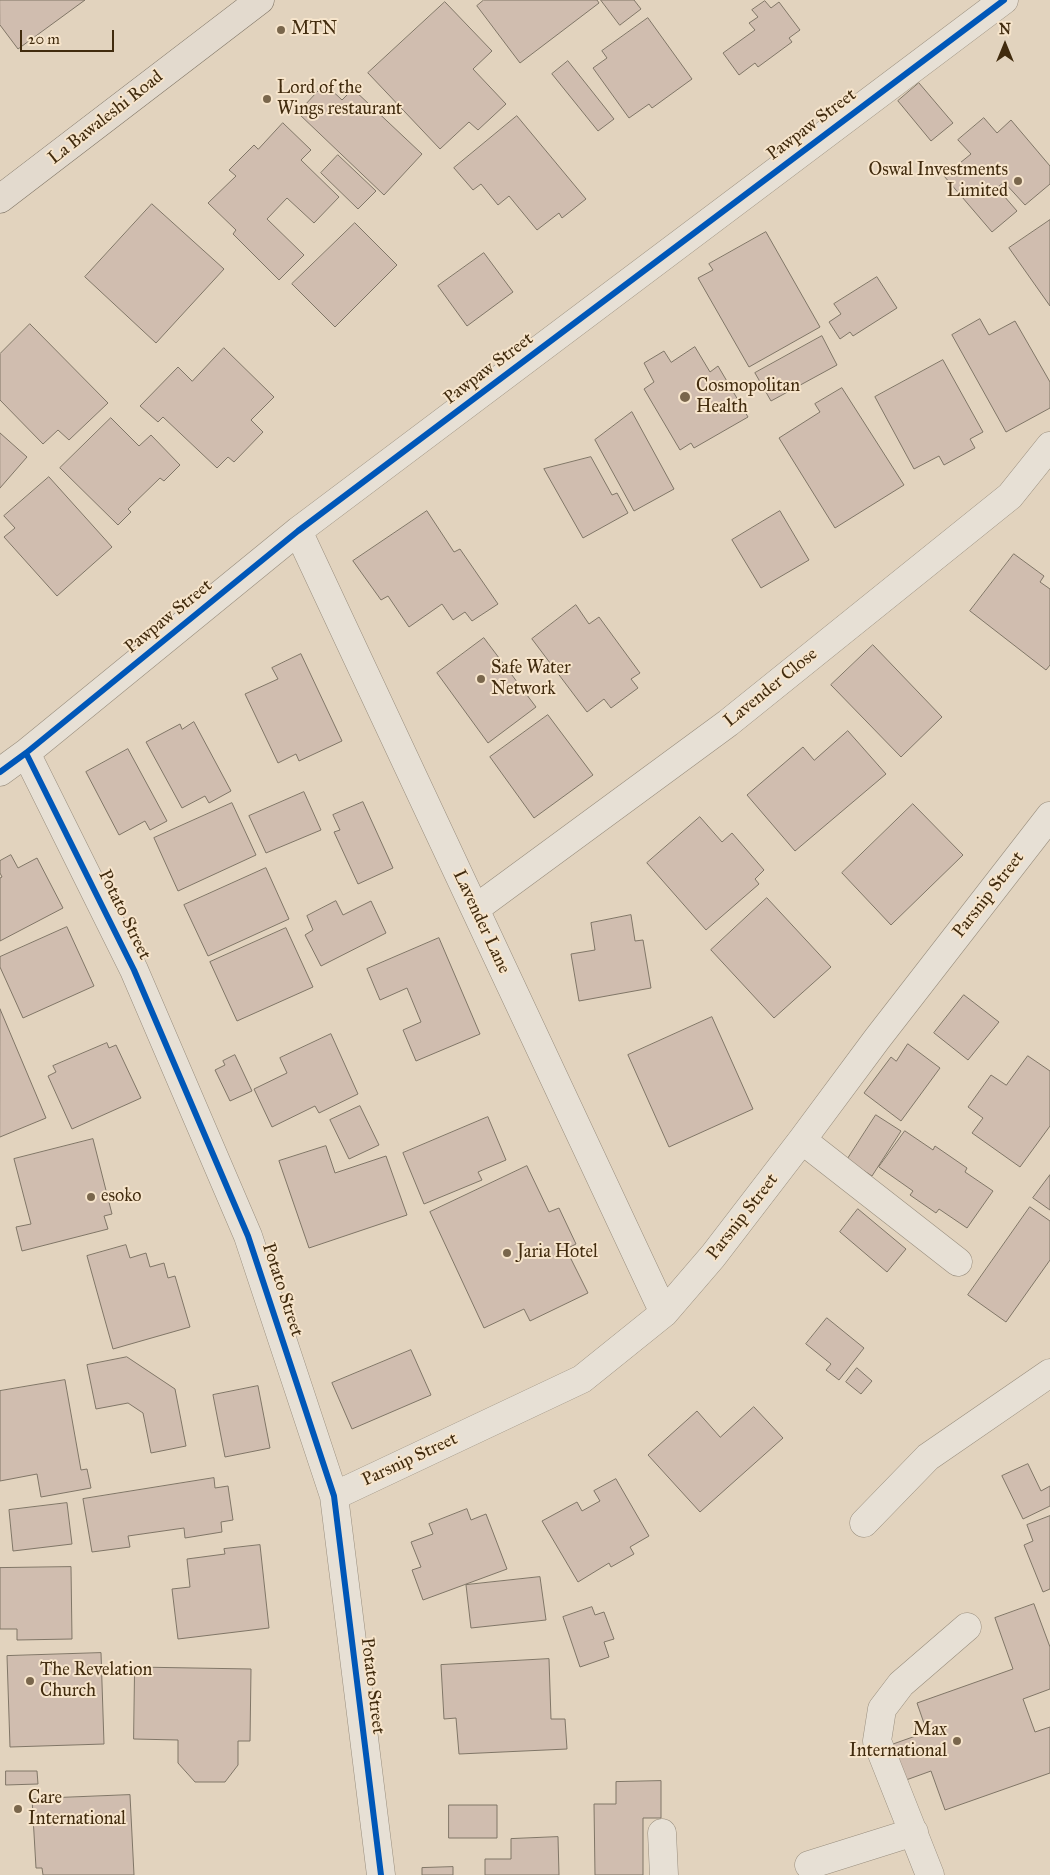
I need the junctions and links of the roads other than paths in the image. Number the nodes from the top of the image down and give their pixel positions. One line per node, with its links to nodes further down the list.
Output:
1 (260, 0): 3 (main road, La Bawaleshi Road)
2 (1004, 0): 5 (street, Pawpaw Street)
3 (0, 199)
4 (1050, 446): 9 (street, Lavender Close)
5 (298, 531): 6 (street, Pawpaw Street); 9 (street, Lavender Lane)
6 (26, 753): 7 (street, Pawpaw Street); 14 (street, Potato Street)
7 (0, 772)
8 (1050, 816): 10 (street, Parsnip Street)
9 (475, 909): 12 (street, Lavender Lane)
10 (802, 1140): 11 (street); 12 (street, Parsnip Street)
11 (958, 1262)
12 (664, 1313): 14 (street, Parsnip Street)
13 (1050, 1373): 15 (street)
14 (334, 1496): 20 (street, Potato Street)
15 (864, 1523)
16 (967, 1627): 17 (street)
17 (914, 1832): 19 (street); 22 (street)
18 (662, 1833): 21 (street)
19 (810, 1865)
20 (381, 1875)
21 (664, 1875)
22 (930, 1875)

